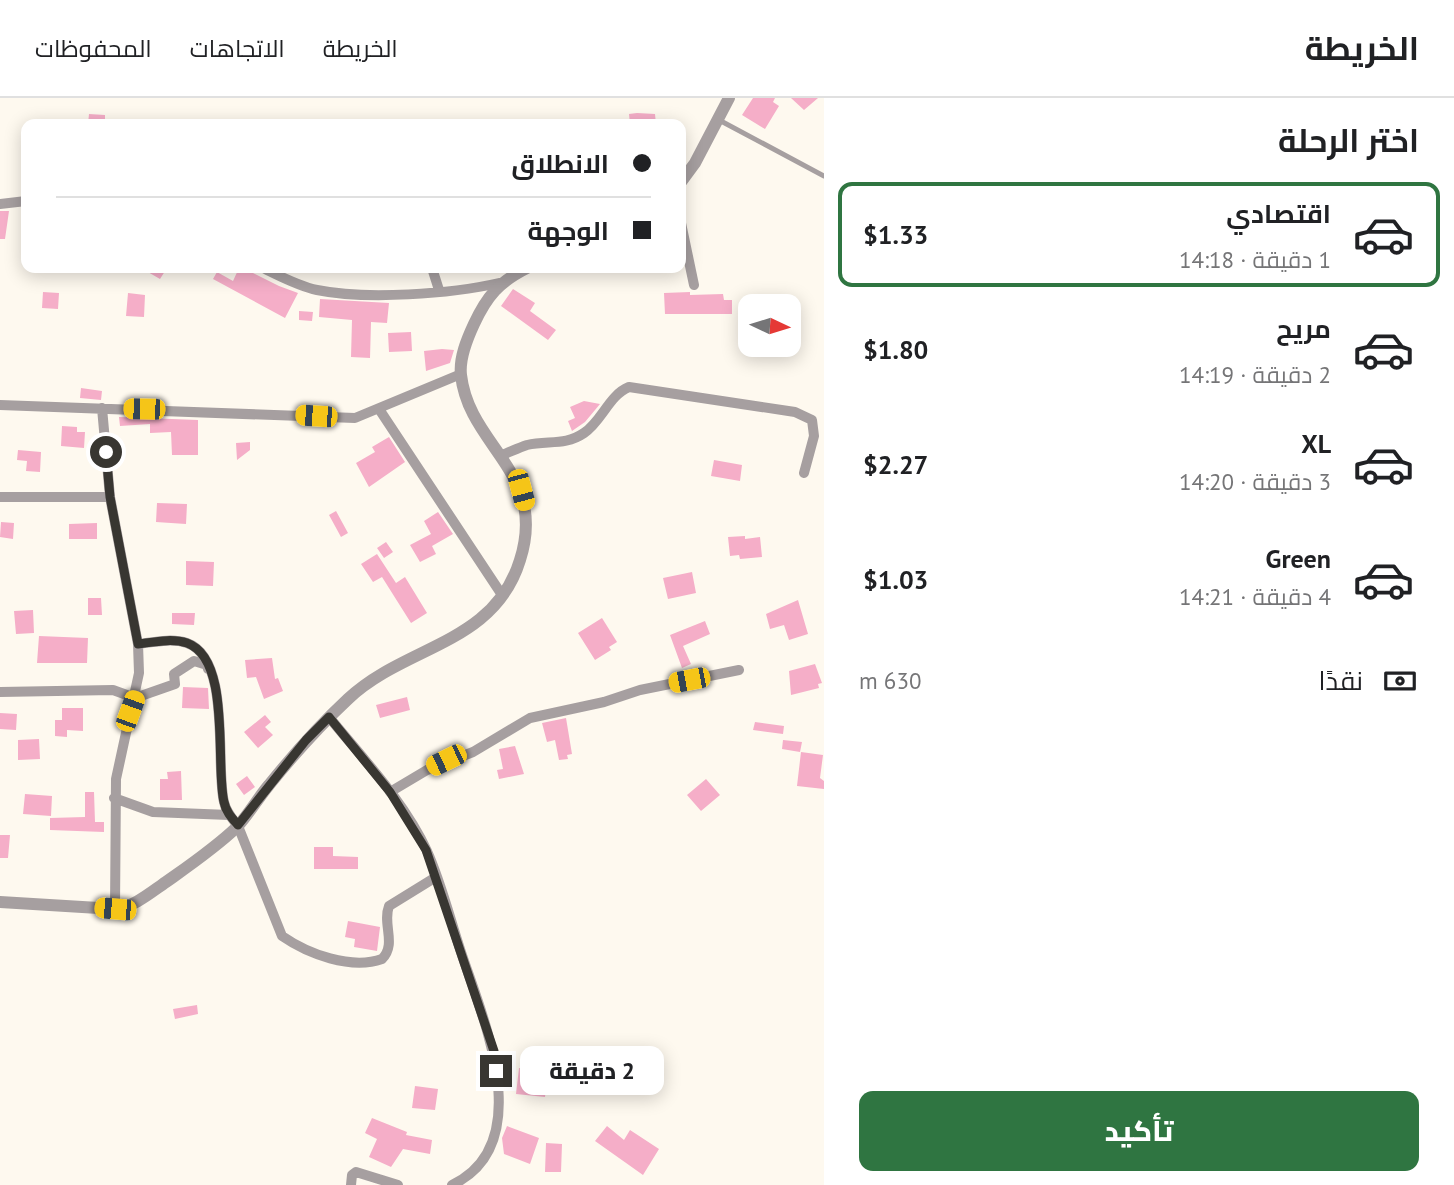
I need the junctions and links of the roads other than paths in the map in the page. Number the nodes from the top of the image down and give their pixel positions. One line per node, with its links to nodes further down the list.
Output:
1 (729, 98): 2 (street)
2 (719, 120): 3 (street); 4 (lane)
3 (686, 174)
4 (824, 176)
5 (21, 202): 6 (street)
6 (0, 204)
7 (686, 247): 12 (street)
8 (275, 273): 13 (street)
9 (434, 273): 13 (street)
10 (518, 273): 11 (street)
11 (499, 283): 13 (street); 14 (street)
12 (694, 285)
13 (439, 290)
14 (461, 374): 17 (street); 18 (street)
15 (0, 405): 16 (street)
16 (102, 408): 17 (street); 21 (street)
17 (379, 409): 22 (street)
18 (502, 455): 19 (street); 22 (street)
19 (804, 472)
20 (0, 497): 21 (street)
21 (110, 497): 23 (street)
22 (502, 595): 28 (street)
23 (138, 644): 25 (street); 27 (street)
24 (739, 670): 29 (street)
25 (215, 686): 27 (street); 31 (street)
26 (0, 692): 27 (street)
27 (135, 698): 30 (street)
28 (329, 717): 29 (street); 32 (street)
29 (390, 792): 33 (street)
30 (114, 799): 31 (street); 35 (street)
31 (229, 815): 32 (street)
32 (238, 825): 33 (street); 35 (street)
33 (436, 877): 38 (street)
34 (0, 902): 35 (street)
35 (115, 909)
36 (351, 1185): 37 (street)
37 (398, 1185)
38 (452, 1185)

